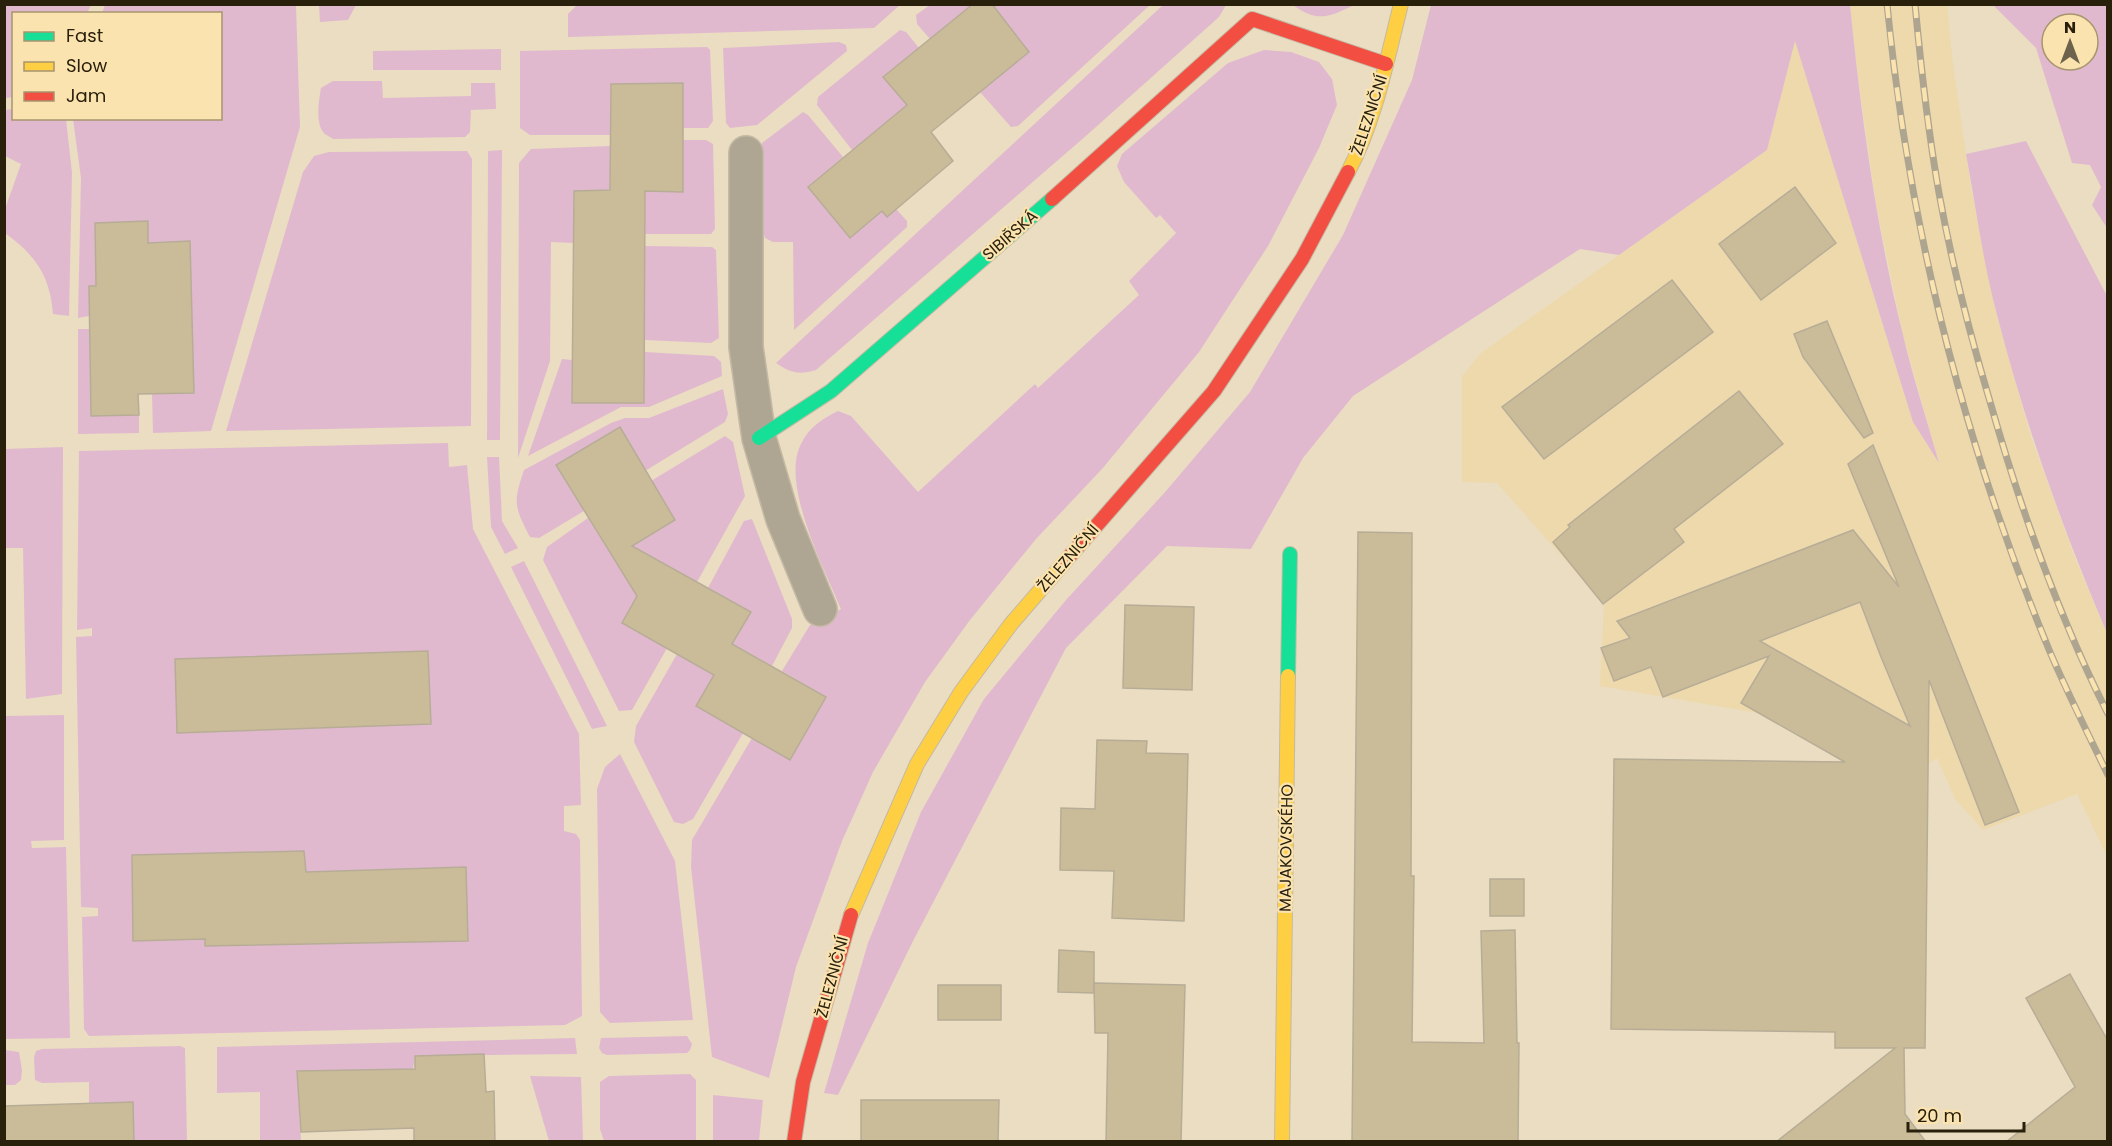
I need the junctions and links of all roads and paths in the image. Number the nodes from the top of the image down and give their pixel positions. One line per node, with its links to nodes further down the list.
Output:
1 (1401, 4): 3 (street, ŽELEZNIČNÍ)
2 (1253, 12): 3 (street, SIBIŘSKÁ); 5 (street, SIBIŘSKÁ)
3 (1386, 64): 8 (street, ŽELEZNIČNÍ)
4 (746, 153): 5 (street)
5 (759, 438): 7 (street)
6 (1290, 554): 9 (street, MAJAKOVSKÉHO)
7 (820, 609)
8 (794, 1142)
9 (1282, 1142)

